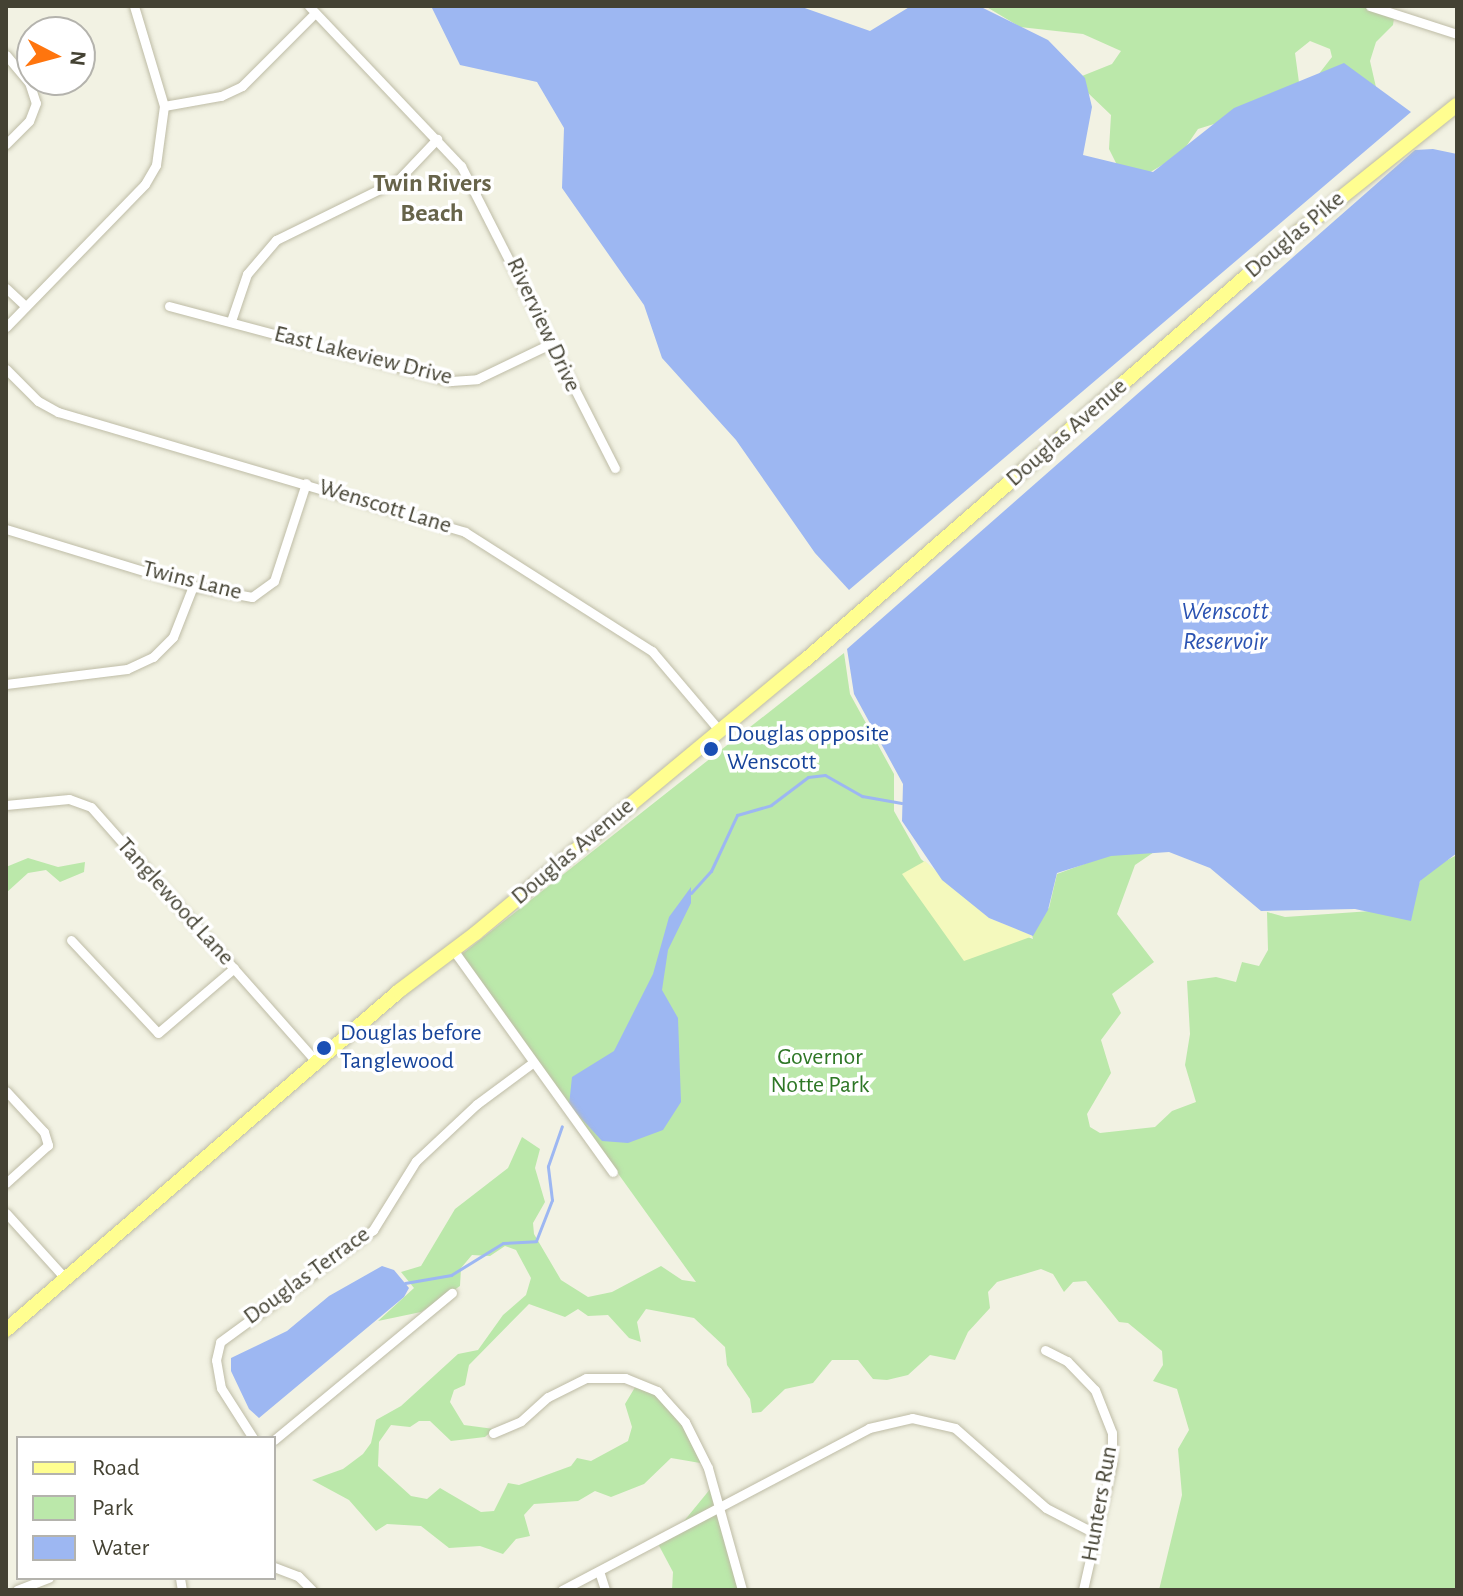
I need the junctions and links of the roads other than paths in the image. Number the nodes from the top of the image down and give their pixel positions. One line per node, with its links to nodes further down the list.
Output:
1 (134, 6): 7 (street)
2 (1370, 6): 4 (street)
3 (312, 10): 7 (street); 8 (street, Riverview Drive)
4 (1457, 34)
5 (6, 55): 9 (street)
6 (1457, 105): 17 (main road, Douglas Pike)
7 (164, 106): 11 (street)
8 (437, 139): 13 (street); 15 (street, Riverview Drive)
9 (6, 144)
10 (6, 288): 11 (street)
11 (25, 306): 14 (street)
12 (169, 306): 13 (street, East Lakeview Drive)
13 (231, 321): 15 (street, East Lakeview Drive)
14 (6, 327)
15 (552, 343): 18 (street, Riverview Drive)
16 (6, 369): 19 (street, Wenscott Lane)
17 (1137, 371): 23 (main road, Douglas Avenue)
18 (615, 468)
19 (306, 483): 21 (street, Twins Lane); 23 (street, Wenscott Lane)
20 (6, 529): 21 (street, Twins Lane)
21 (193, 586): 22 (street)
22 (6, 684)
23 (719, 730): 26 (main road, Douglas Avenue)
24 (6, 805): 27 (street, Tanglewood Lane)
25 (71, 940): 27 (street)
26 (454, 951): 28 (main road, Douglas Avenue); 29 (street)
27 (234, 968): 28 (street, Tanglewood Lane)
28 (317, 1062): 34 (main road, Douglas Avenue)
29 (531, 1064): 31 (street); 39 (street, Douglas Terrace)
30 (6, 1091): 32 (street)
31 (613, 1172)
32 (6, 1183)
33 (6, 1213): 34 (street)
34 (65, 1278): 36 (main road, Douglas Avenue)
35 (452, 1293): 40 (street)
36 (6, 1330)
37 (1045, 1350): 42 (street, Hunters Run)
38 (493, 1433): 41 (street)
39 (252, 1436)
40 (276, 1438)
41 (721, 1503): 42 (street); 44 (street); 50 (street)
42 (1096, 1534): 51 (street, Hunters Run)
43 (276, 1568): 47 (street)
44 (599, 1571): 48 (street); 49 (street)
45 (44, 1580): 46 (street)
46 (17, 1590)
47 (312, 1590)
48 (562, 1590)
49 (605, 1590)
50 (742, 1590)
51 (1083, 1590)

